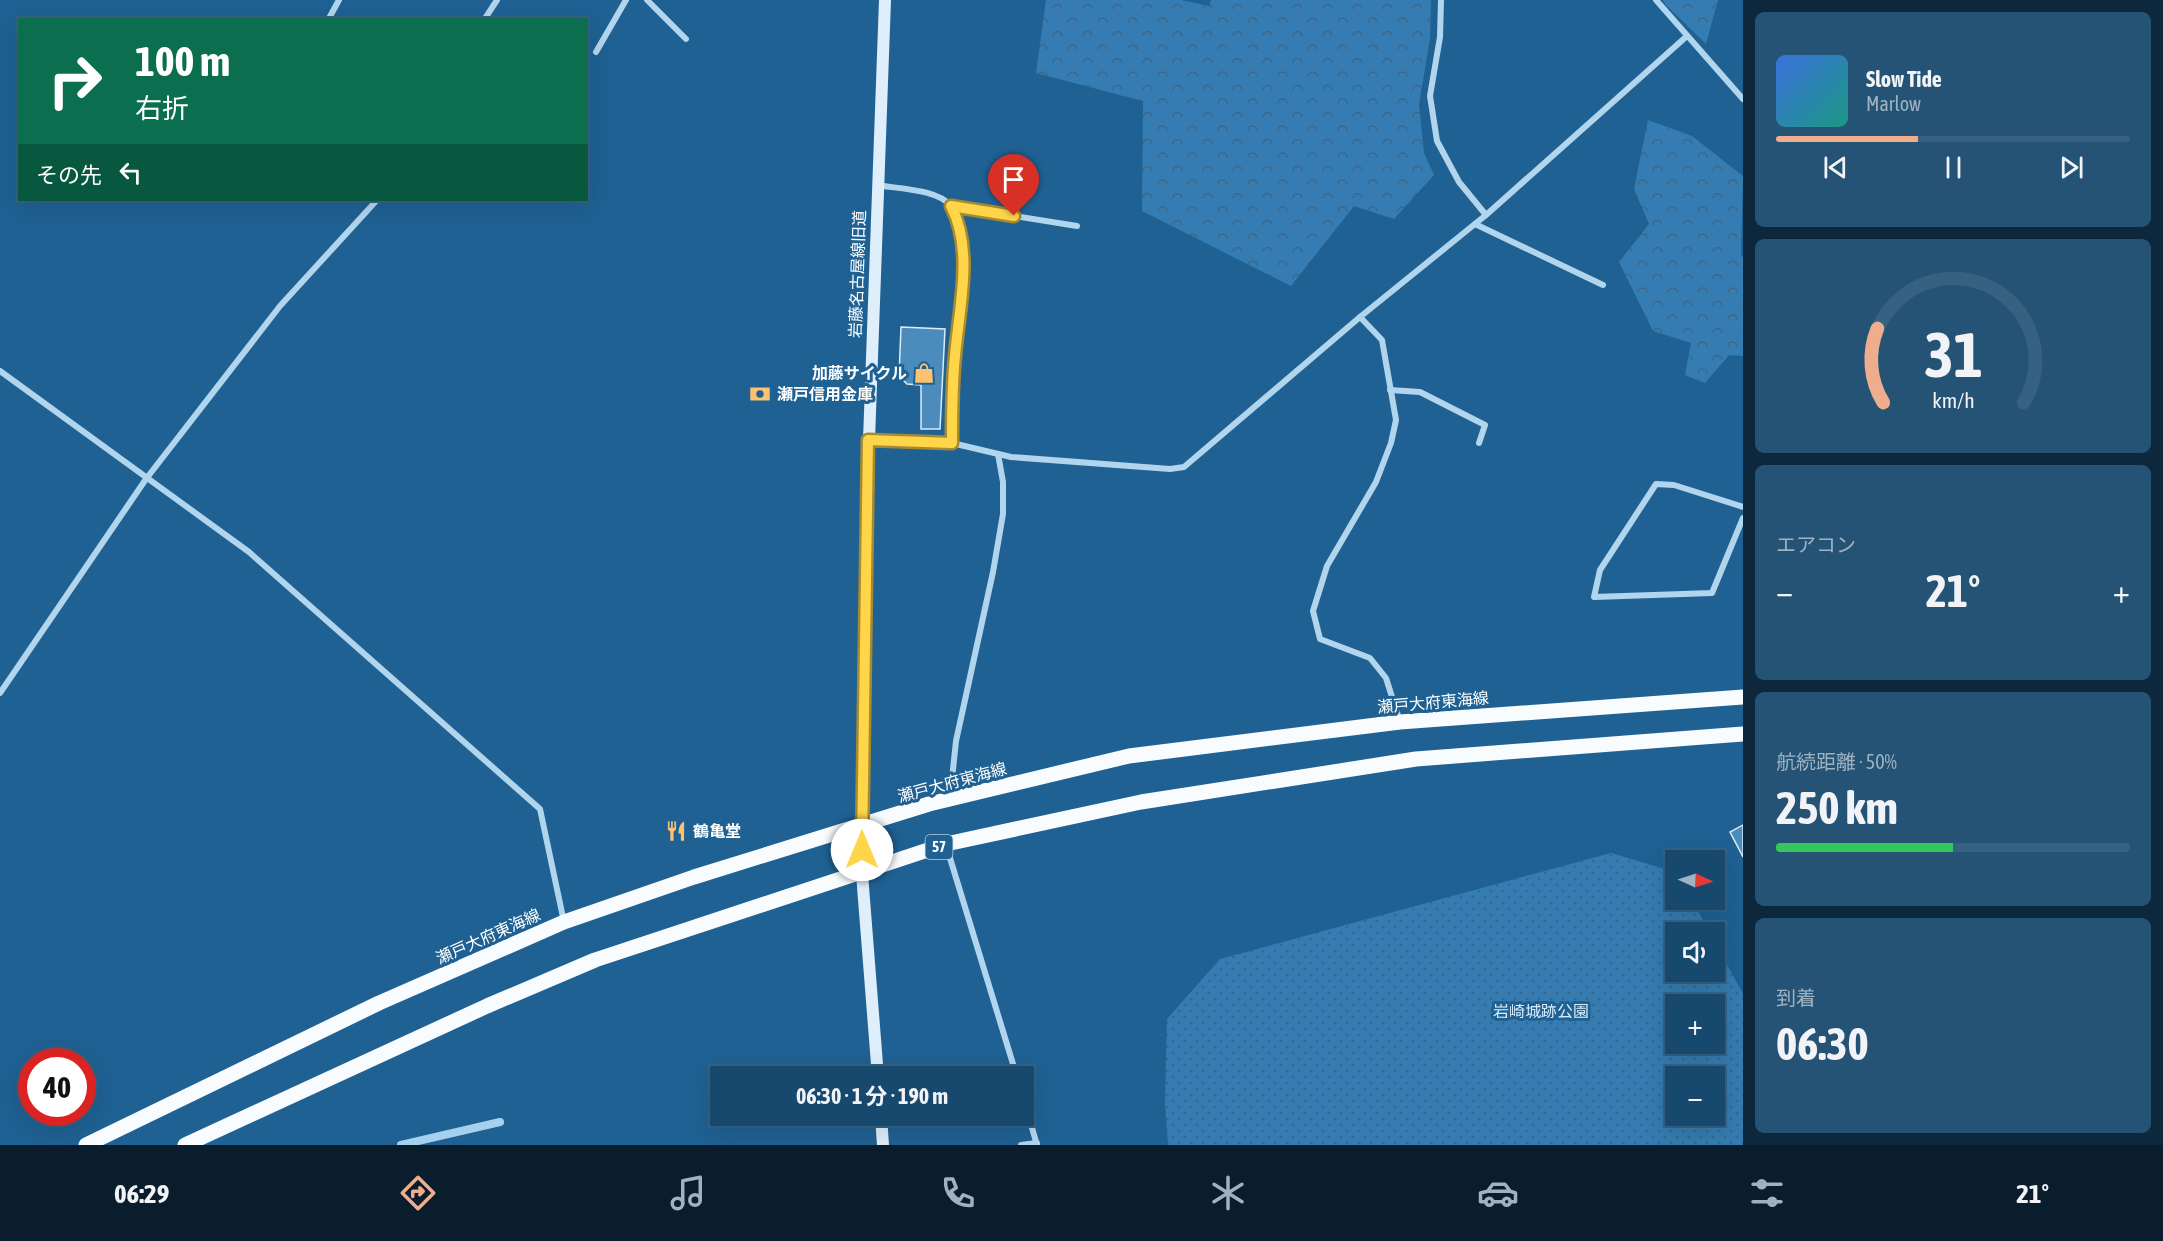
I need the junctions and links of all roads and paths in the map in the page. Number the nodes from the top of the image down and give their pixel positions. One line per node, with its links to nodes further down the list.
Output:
1 (339, 0): 8 (street)
2 (497, 0): 9 (street)
3 (626, 0): 12 (street)
4 (647, 0): 11 (street)
5 (885, 0): 14 (street, 岩藤名古屋線旧道)
6 (1442, 0): 17 (street)
7 (1656, 0): 10 (street)
8 (329, 18)
9 (485, 18)
10 (1687, 36): 13 (street); 17 (street)
11 (686, 39)
12 (596, 52)
13 (1743, 99)
14 (877, 185): 16 (street); 24 (street, 岩藤名古屋線旧道)
15 (376, 201): 28 (street)
16 (951, 206): 19 (street); 25 (street)
17 (1486, 215): 18 (street)
18 (1475, 224): 20 (street); 21 (street)
19 (1077, 226)
20 (1603, 285)
21 (1360, 317): 23 (street); 27 (street)
22 (0, 371): 28 (street)
23 (1390, 390): 26 (street); 33 (street)
24 (868, 440): 25 (street); 36 (street, 岩藤名古屋線旧道)
25 (952, 443): 27 (street)
26 (1479, 443)
27 (998, 453): 35 (street)
28 (146, 479): 31 (street); 39 (street)
29 (1743, 507): 30 (street)
30 (1743, 518)
31 (0, 693)
32 (1743, 697): 33 (main road, 瀬戸大府東海線)
33 (1400, 722): 35 (main road, 瀬戸大府東海線)
34 (1743, 734): 37 (main road, 57)
35 (950, 800): 36 (main road, 瀬戸大府東海線)
36 (862, 826): 38 (street, 岩藤名古屋線旧道); 39 (main road, 瀬戸大府東海線)
37 (946, 844): 38 (main road, 57); 41 (street)
38 (862, 874): 40 (street, 岩藤名古屋線旧道); 46 (main road, 57)
39 (564, 922): 45 (main road, 瀬戸大府東海線)
40 (877, 1066)
41 (1014, 1066)
42 (881, 1126): 47 (street)
43 (1032, 1126): 44 (street)
44 (1037, 1144): 48 (street)
45 (86, 1145)
46 (185, 1145)
47 (883, 1145)
48 (1021, 1145)

